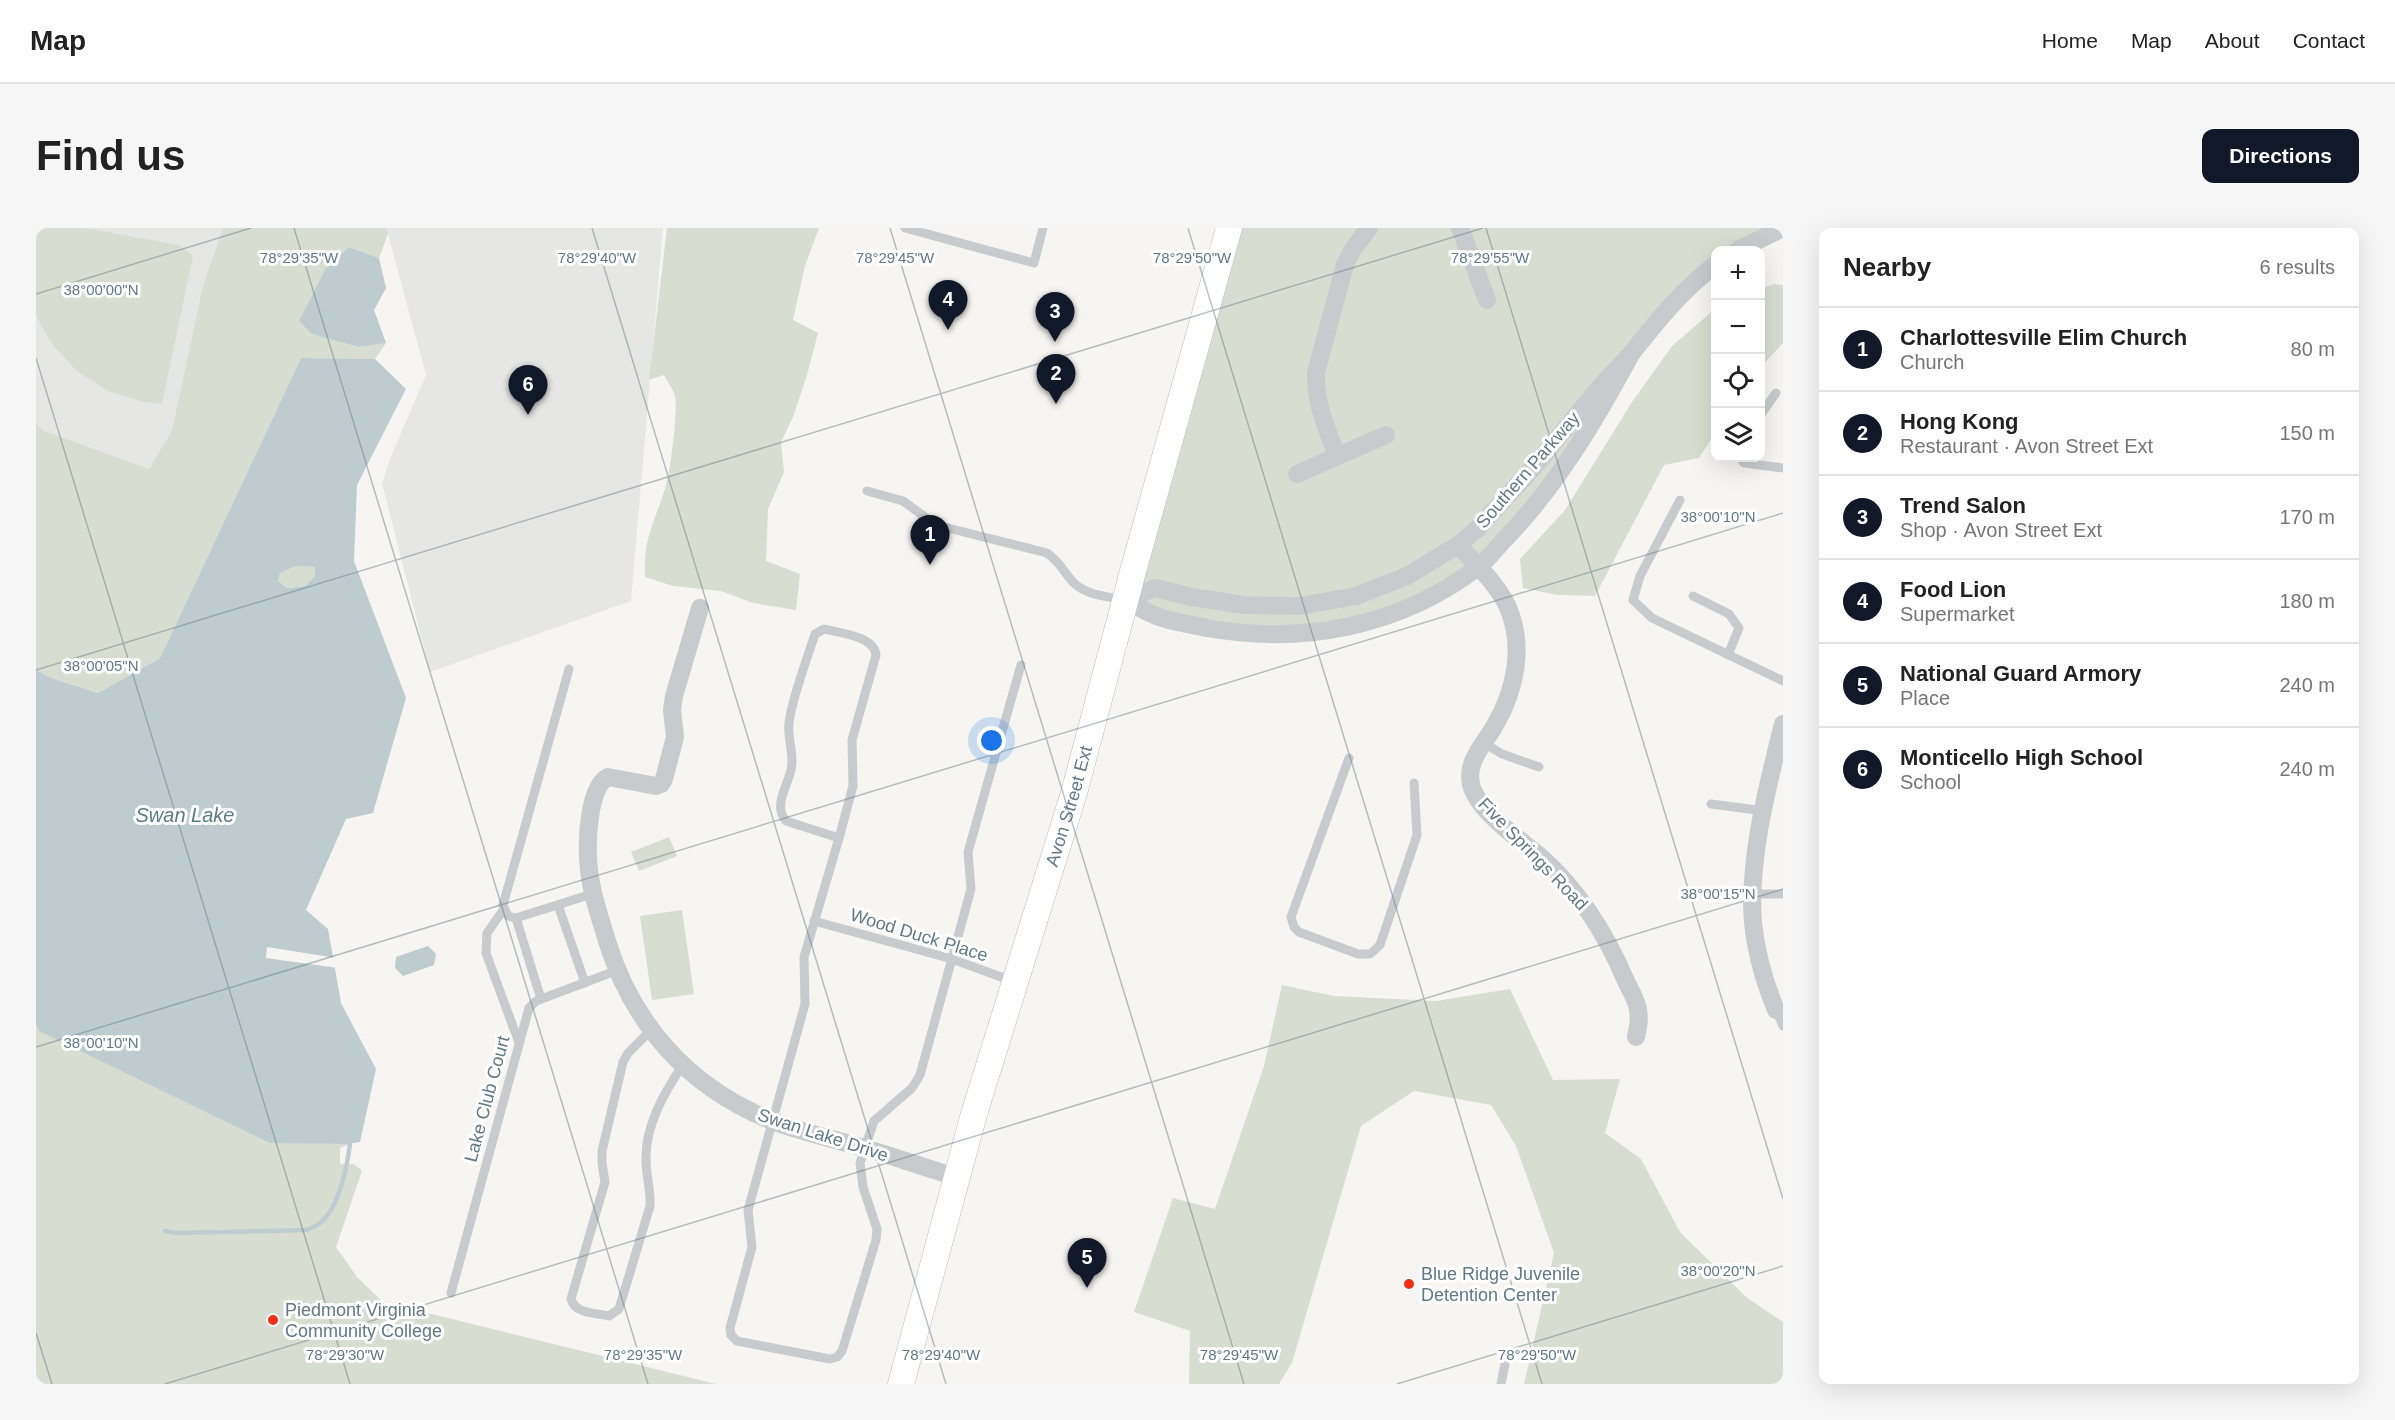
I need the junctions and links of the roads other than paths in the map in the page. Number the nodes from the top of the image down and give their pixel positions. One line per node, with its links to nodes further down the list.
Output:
1 (905, 228): 2 (lane)
2 (1043, 228)
3 (1229, 228): 23 (main road, Avon Street Ext)
4 (1369, 228): 14 (street)
5 (1460, 228): 9 (street)
6 (1783, 228): 7 (street)
7 (1746, 246)
8 (1711, 268): 10 (street, Southern Parkway)
9 (1486, 300)
10 (1631, 354): 20 (street, Southern Parkway); 21 (street, Southern Parkway)
11 (1776, 393): 12 (lane)
12 (1765, 410)
13 (1386, 435): 14 (street)
14 (1337, 456): 17 (street)
15 (1743, 462): 16 (lane)
16 (1783, 468)
17 (1297, 474)
18 (867, 491): 23 (lane)
19 (1680, 500): 25 (lane)
20 (1458, 545): 21 (street, Five Springs Road); 23 (street, Southern Parkway)
21 (1479, 567): 23 (street, Southern Parkway); 30 (street, Five Springs Road)
22 (1693, 596): 25 (lane)
23 (1125, 600): 47 (main road, Avon Street Ext)
24 (700, 608): 37 (street, Swan Lake Drive)
25 (1728, 655): 28 (lane)
26 (1021, 665): 44 (lane)
27 (569, 669): 41 (lane)
28 (1783, 681)
29 (1783, 724): 35 (street)
30 (1484, 742): 32 (lane); 51 (street, Five Springs Road)
31 (1349, 758): 33 (lane)
32 (1539, 767)
33 (1414, 783)
34 (1711, 804): 35 (lane)
35 (1764, 811): 38 (street)
36 (839, 838): 36 (lane); 43 (lane)
37 (592, 894): 40 (lane); 45 (street, Swan Lake Drive)
38 (1753, 894): 39 (lane); 49 (street)
39 (1783, 894)
40 (558, 905): 42 (lane); 46 (lane)
41 (504, 909): 42 (lane); 52 (lane)
42 (516, 918): 48 (lane)
43 (814, 921): 44 (lane, Wood Duck Place); 54 (lane)
44 (952, 959): 47 (lane, Wood Duck Place); 55 (lane)
45 (618, 970): 46 (lane); 50 (street, Swan Lake Drive)
46 (585, 982): 48 (lane)
47 (1013, 982): 56 (main road, Avon Street Ext)
48 (541, 999): 52 (lane, Lake Club Court)
49 (1779, 1018)
50 (651, 1030): 53 (street, Swan Lake Drive); 53 (lane)
51 (1636, 1037)
52 (519, 1043): 57 (lane, Lake Club Court)
53 (682, 1066): 54 (street, Swan Lake Drive)
54 (772, 1121): 55 (street, Swan Lake Drive); 55 (lane)
55 (864, 1148): 56 (street, Swan Lake Drive)
56 (957, 1177): 59 (main road, Avon Street Ext)
57 (451, 1293)
58 (1506, 1364): 60 (lane)
59 (901, 1384)
60 (1501, 1384)

